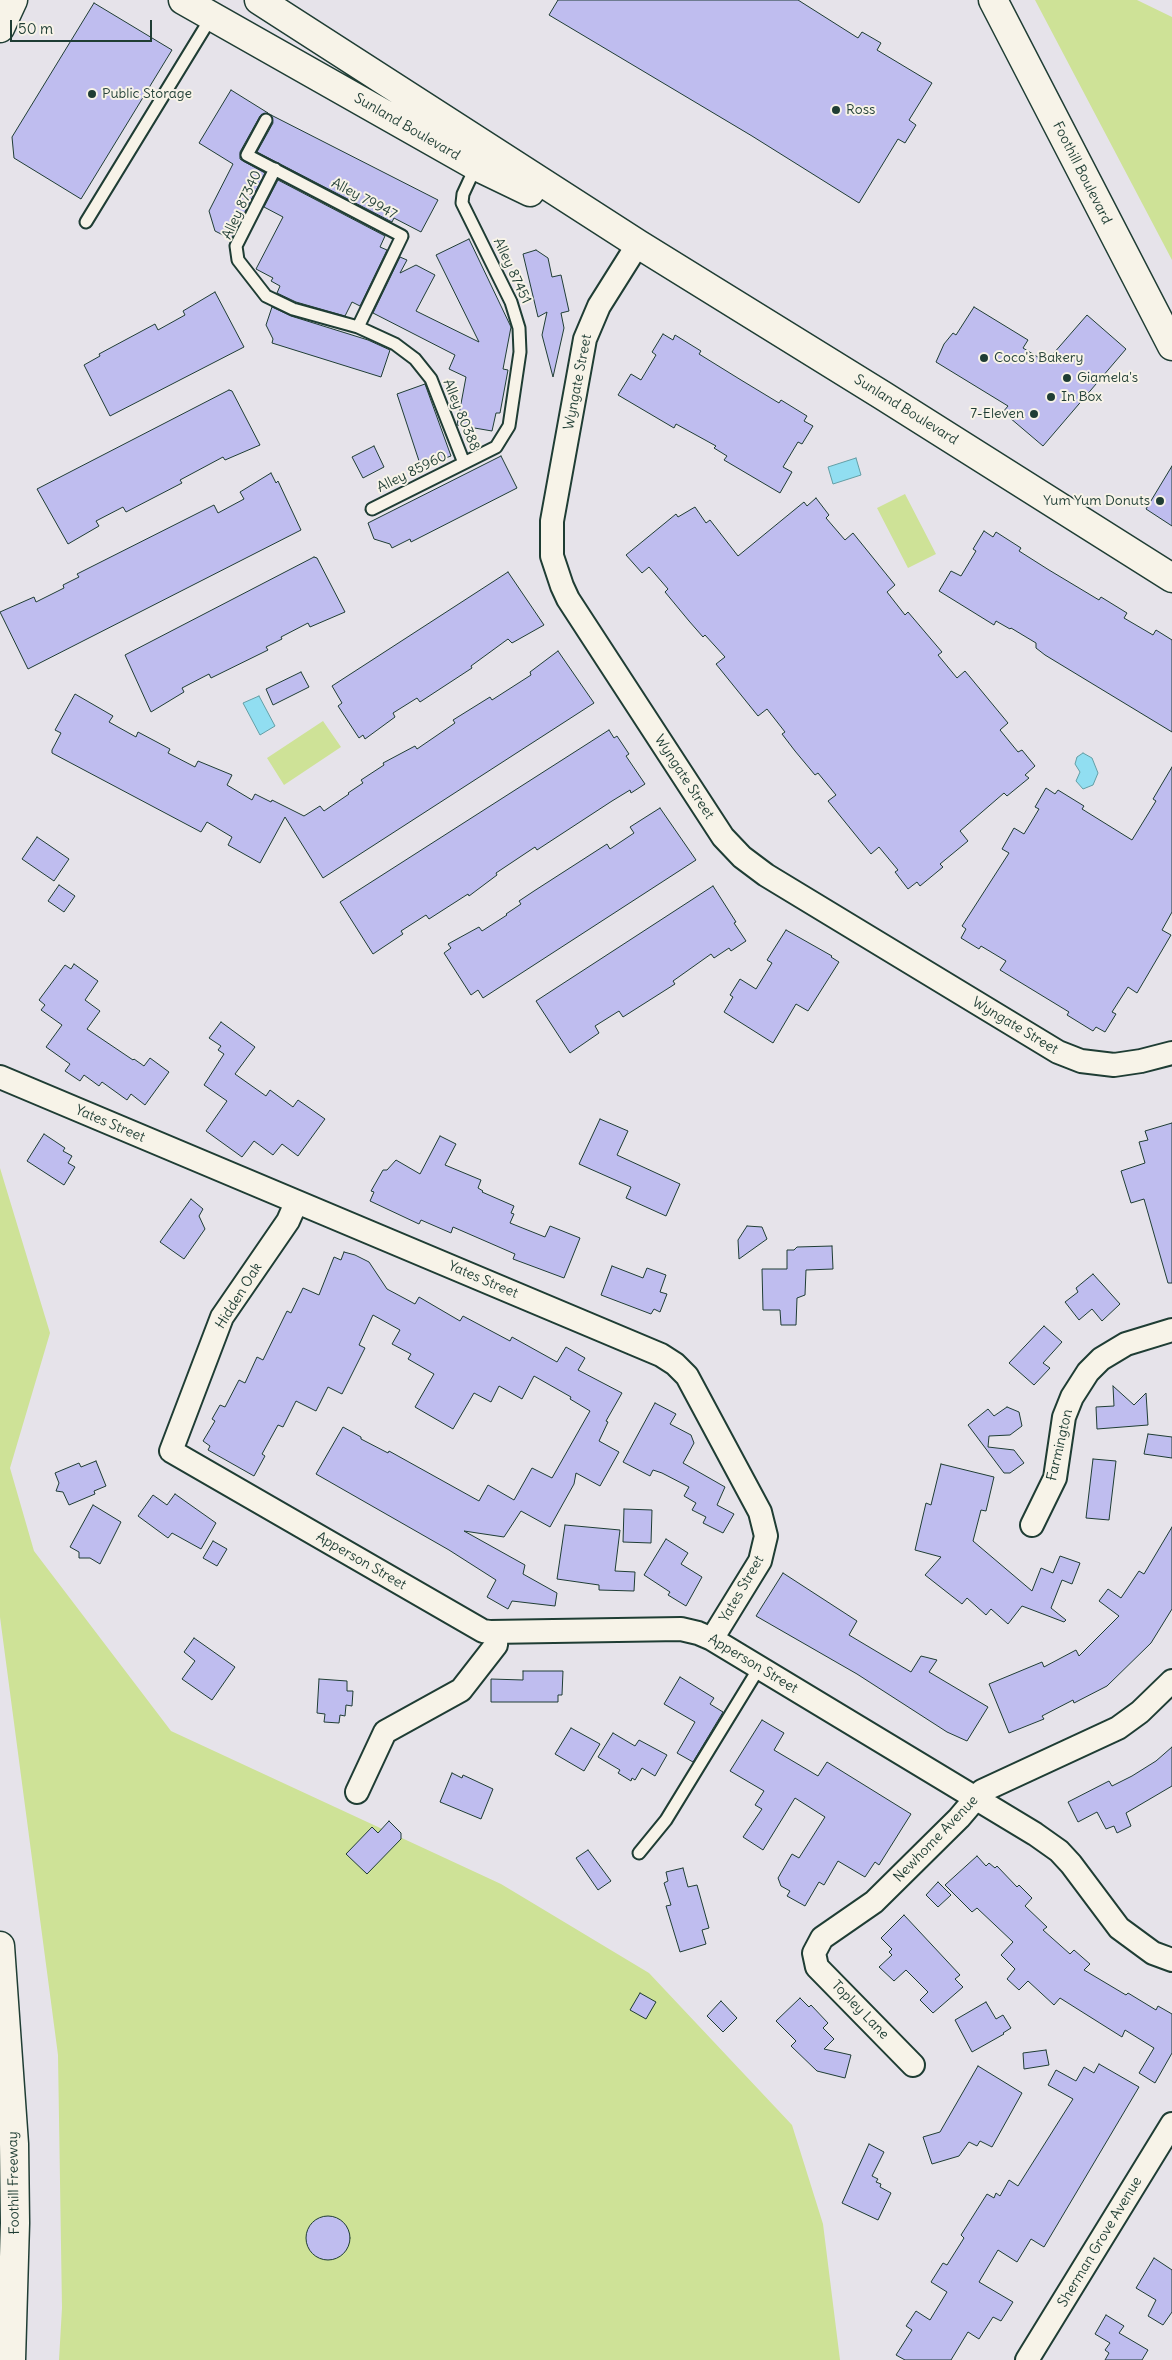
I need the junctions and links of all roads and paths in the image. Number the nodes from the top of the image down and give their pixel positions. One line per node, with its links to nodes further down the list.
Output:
1 (13, 0): 6 (main road)
2 (183, 0): 5 (main road, Sunland Boulevard)
3 (259, 0): 11 (main road, Sunland Boulevard)
4 (993, 0): 13 (main road, Foothill Boulevard)
5 (212, 16): 8 (main road, Sunland Boulevard); 10 (lane)
6 (0, 28)
7 (266, 120): 9 (lane)
8 (476, 166): 11 (main road, Sunland Boulevard); 14 (lane, Alley 87451)
9 (275, 169): 12 (lane, Alley 87340); 12 (lane, Alley 79947)
10 (86, 222)
11 (638, 244): 16 (main road, Sunland Boulevard); 18 (street, Wyngate Street)
12 (358, 327): 14 (lane, Alley 80388)
13 (1172, 346)
14 (464, 463): 15 (lane, Alley 85960)
15 (372, 508)
16 (1159, 564): 17 (main road, Sunland Boulevard)
17 (1172, 578)
18 (1172, 1054)
19 (0, 1077): 20 (street, Yates Street)
20 (296, 1203): 22 (street, Hidden Oak); 25 (street, Yates Street)
21 (1172, 1330): 23 (street, Farmington)
22 (171, 1450): 24 (street, Apperson Street)
23 (1032, 1526)
24 (497, 1632): 25 (street, Apperson Street); 28 (street)
25 (712, 1639): 26 (street, Apperson Street)
26 (759, 1668): 29 (street, Apperson Street); 30 (lane)
27 (1172, 1681): 29 (street, Newhome Avenue)
28 (357, 1792)
29 (976, 1798): 32 (street, Newhome Avenue); 33 (street, Apperson Street)
30 (639, 1853)
31 (0, 1946): 36 (main road, Foothill Freeway)
32 (814, 1952): 34 (street, Topley Lane)
33 (1172, 1960)
34 (913, 2065)
35 (1172, 2124): 37 (street, Sherman Grove Avenue)
36 (11, 2360)
37 (1027, 2360)

